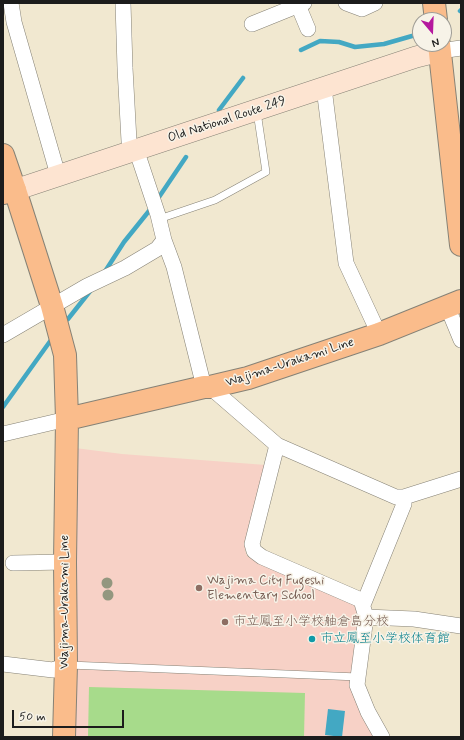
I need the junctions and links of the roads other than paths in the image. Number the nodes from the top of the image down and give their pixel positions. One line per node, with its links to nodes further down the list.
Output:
1 (11, 3): 6 (street)
2 (123, 3): 13 (street)
3 (346, 3): 4 (street)
4 (375, 3)
5 (301, 4): 7 (street); 8 (street)
6 (8, 24): 15 (street)
7 (252, 24)
8 (308, 29)
9 (433, 52): 11 (street, Old National Route 249)
10 (447, 52): 19 (main road)
11 (324, 88): 12 (street, Old National Route 249); 22 (street)
12 (257, 110): 13 (street, Old National Route 249); 17 (lane)
13 (134, 151): 15 (street, Old National Route 249); 17 (street)
14 (3, 155): 16 (main road, Wajima-Urakami Line)
15 (58, 175): 16 (street, Old National Route 249)
16 (9, 191): 21 (main road, Wajima-Urakami Line)
17 (159, 217): 18 (street)
18 (164, 240): 21 (street); 25 (street)
19 (461, 245)
20 (454, 303): 22 (main road, Wajima-Urakami Line); 24 (street)
21 (52, 306): 23 (street); 26 (main road, Wajima-Urakami Line)
22 (379, 334): 25 (main road, Wajima-Urakami Line)
23 (3, 335)
24 (461, 340)
25 (207, 387): 26 (main road, Wajima-Urakami Line); 28 (street)
26 (68, 419): 27 (street); 31 (main road, Wajima-Urakami Line)
27 (3, 434)
28 (277, 445): 30 (street); 33 (street)
29 (461, 479): 30 (street)
30 (404, 497): 33 (street)
31 (65, 562): 32 (street); 36 (main road, Wajima-Urakami Line)
32 (13, 563)
33 (365, 611): 34 (street); 37 (street)
34 (461, 626)
35 (3, 664): 36 (street)
36 (66, 665): 37 (lane); 38 (main road, Wajima-Urakami Line)
37 (358, 678): 39 (street)
38 (64, 737)
39 (382, 737)

